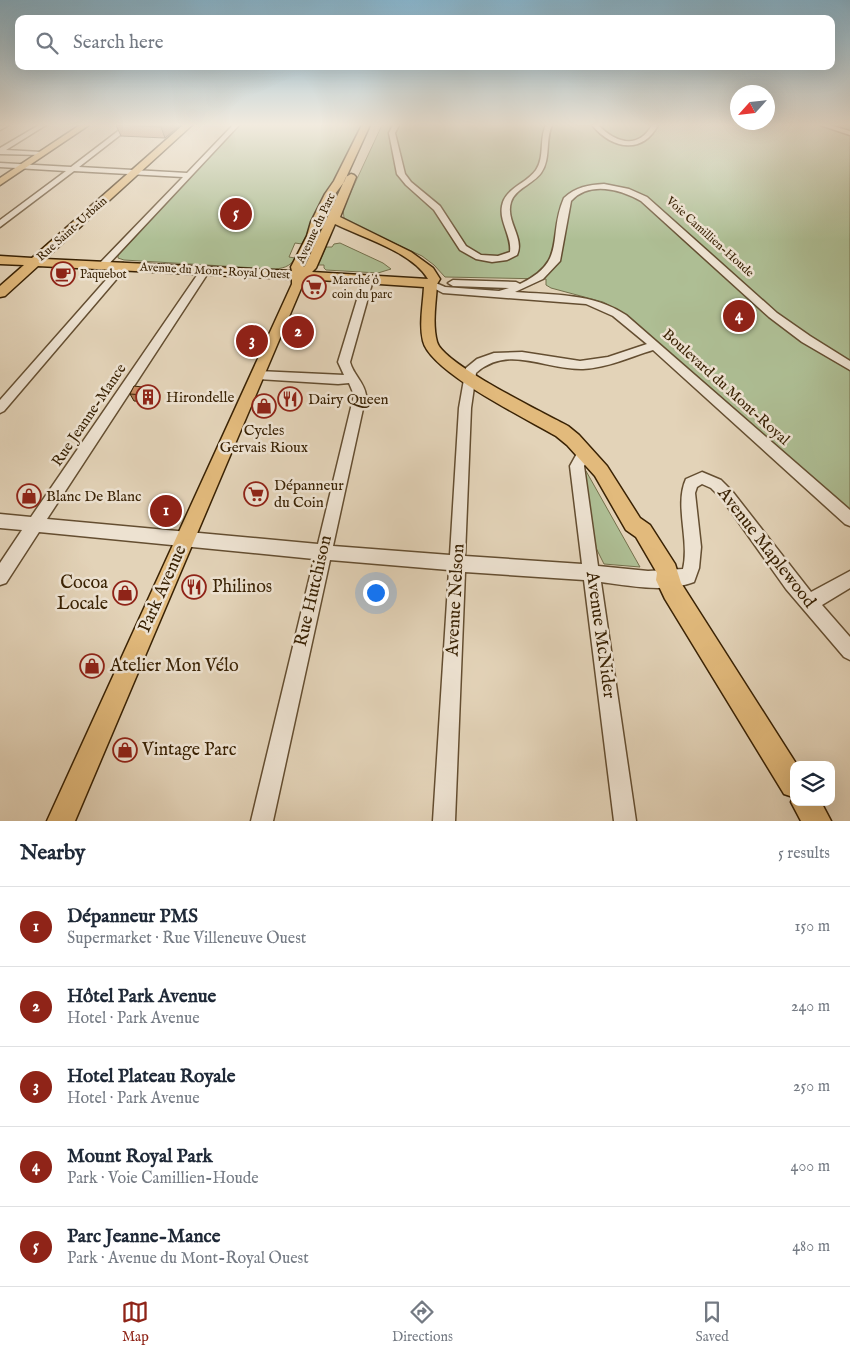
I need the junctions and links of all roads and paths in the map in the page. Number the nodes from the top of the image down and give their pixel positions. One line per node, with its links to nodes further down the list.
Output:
1 (28, 163): 10 (main road)
2 (79, 163): 11 (street)
3 (145, 163): 12 (main road, Rue Saint-Urbain)
4 (200, 163): 13 (street)
5 (348, 163): 15 (main road, Avenue du Parc)
6 (358, 163): 16 (main road, Avenue du Parc)
7 (398, 163): 8 (street)
8 (542, 163)
9 (0, 165): 10 (street)
10 (24, 166): 11 (street); 14 (main road)
11 (73, 168): 12 (street); 17 (street)
12 (135, 172): 13 (street); 20 (main road, Rue Saint-Urbain)
13 (189, 175): 21 (street)
14 (0, 182)
15 (339, 182): 18 (main road, Avenue du Parc); 25 (main road, Avenue du Parc)
16 (334, 214): 18 (main road, Avenue du Parc); 27 (main road)
17 (0, 224)
18 (329, 225): 25 (main road, Avenue du Parc); 27 (main road)
19 (0, 260): 20 (main road, Avenue du Mont-Royal Ouest)
20 (34, 262): 21 (main road, Avenue du Mont-Royal Ouest); 30 (main road, Rue Saint-Urbain)
21 (102, 266): 22 (main road, Avenue du Mont-Royal Ouest)
22 (123, 266): 23 (main road, Avenue du Mont-Royal Ouest); 38 (street)
23 (205, 270): 25 (main road, Avenue du Mont-Royal Ouest); 43 (street, Rue Jeanne-Mance)
24 (545, 274): 29 (street); 32 (street); 34 (street, Voie Camillien-Houde)
25 (299, 275): 26 (main road, Avenue du Mont-Royal Ouest); 35 (main road, Park Avenue)
26 (368, 280): 27 (main road, Avenue du Mont-Royal Ouest); 36 (street, Rue Hutchison)
27 (431, 284): 28 (street, Boulevard du Mont-Royal); 31 (street, Boulevard du Mont-Royal); 37 (main road)
28 (502, 284): 29 (street, Boulevard du Mont-Royal); 34 (street, Voie Camillien-Houde)
29 (521, 286): 31 (street, Boulevard du Mont-Royal); 32 (street, Boulevard du Mont-Royal)
30 (0, 293)
31 (488, 293): 32 (street, Boulevard du Mont-Royal)
32 (569, 298): 33 (street, Boulevard du Mont-Royal)
33 (655, 345): 37 (street); 40 (street, Boulevard du Mont-Royal)
34 (850, 364)
35 (258, 375): 36 (street); 44 (main road, Park Avenue)
36 (352, 378): 45 (street, Rue Hutchison)
37 (468, 378): 39 (main road); 46 (street, Avenue Nelson)
38 (0, 408)
39 (586, 452): 42 (main road); 47 (street, Avenue McNider)
40 (850, 520)
41 (0, 521): 43 (street)
42 (633, 524): 50 (main road)
43 (35, 525): 44 (street); 48 (street, Rue Jeanne-Mance)
44 (185, 539): 45 (street); 55 (main road, Park Avenue)
45 (323, 551): 46 (street); 56 (street, Rue Hutchison)
46 (458, 564): 47 (street); 57 (street, Avenue Nelson)
47 (592, 572): 50 (street); 58 (street, Avenue McNider)
48 (0, 577)
49 (850, 579): 51 (street)
50 (667, 580): 51 (street, Avenue Maplewood); 53 (main road)
51 (809, 603): 52 (street, Avenue Maplewood)
52 (850, 651)
53 (790, 778)
54 (808, 806): 59 (main road)
55 (61, 821)
56 (262, 821)
57 (444, 821)
58 (625, 821)
59 (817, 821)

